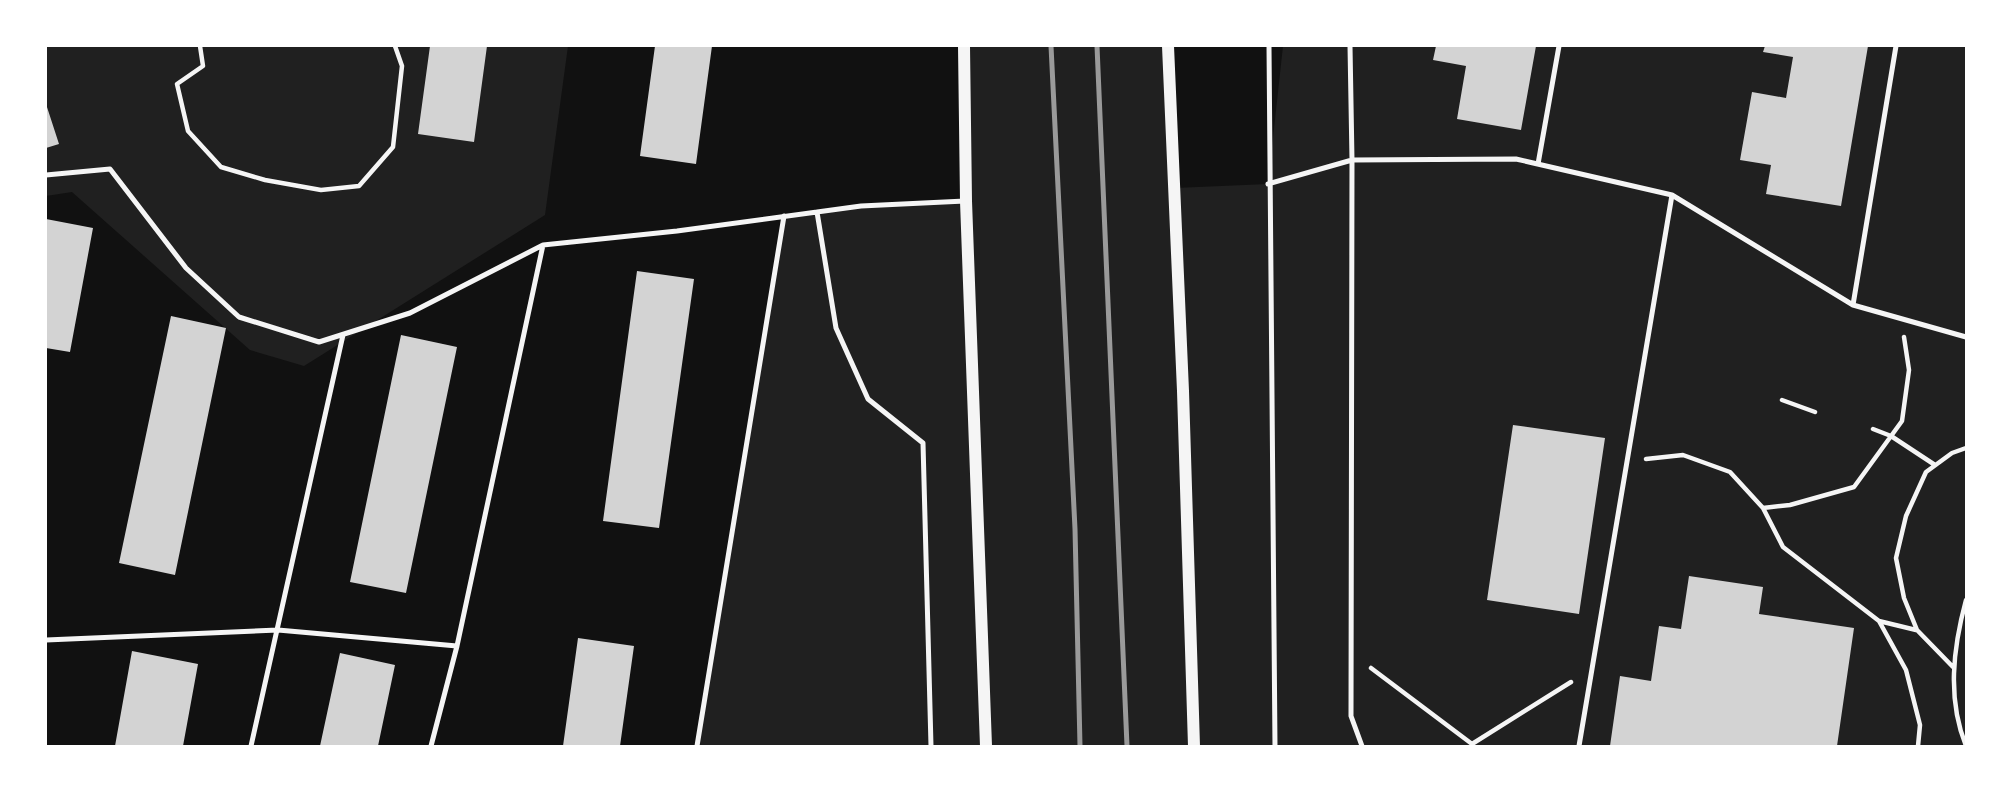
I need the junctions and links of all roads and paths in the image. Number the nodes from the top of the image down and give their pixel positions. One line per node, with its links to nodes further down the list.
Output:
1 (200, 46): 2 (path)
2 (395, 46)
3 (964, 46): 14 (street)
4 (1168, 46): 45 (street)
5 (1269, 46): 12 (lane)
6 (1350, 46): 9 (lane)
7 (1559, 46): 10 (lane)
8 (1896, 46): 18 (lane)
9 (1352, 160): 10 (lane); 12 (lane); 36 (lane)
10 (1538, 164): 13 (lane)
11 (46, 176): 20 (lane)
12 (1268, 184): 46 (lane)
13 (1672, 195): 18 (lane); 28 (lane)
14 (966, 201): 15 (lane); 44 (street)
15 (817, 212): 16 (lane); 43 (lane)
16 (784, 216): 17 (lane); 42 (lane)
17 (543, 245): 20 (lane); 35 (lane)
18 (1853, 305): 19 (lane)
19 (1901, 318): 21 (lane); 25 (path)
20 (343, 335): 32 (lane)
21 (1966, 337)
22 (1782, 400): 23 (path)
23 (1815, 412)
24 (1873, 429): 25 (path)
25 (1891, 436): 27 (path); 29 (path)
26 (1966, 448): 27 (path)
27 (1936, 465): 33 (path)
28 (1626, 467): 29 (path); 38 (lane)
29 (1763, 508): 31 (path)
30 (1966, 600): 37 (path)
31 (1879, 621): 33 (path); 49 (path)
32 (278, 630): 34 (lane); 35 (lane); 40 (lane)
33 (1917, 630): 37 (path)
34 (46, 640)
35 (457, 646): 41 (lane)
36 (1351, 653): 39 (path); 47 (lane)
37 (1953, 667): 50 (path)
38 (1592, 669): 39 (path); 48 (lane)
39 (1472, 745)
40 (251, 747)
41 (431, 747)
42 (697, 747)
43 (931, 747)
44 (986, 747)
45 (1194, 747)
46 (1275, 747)
47 (1362, 747)
48 (1579, 747)
49 (1919, 747)
50 (1966, 747)

